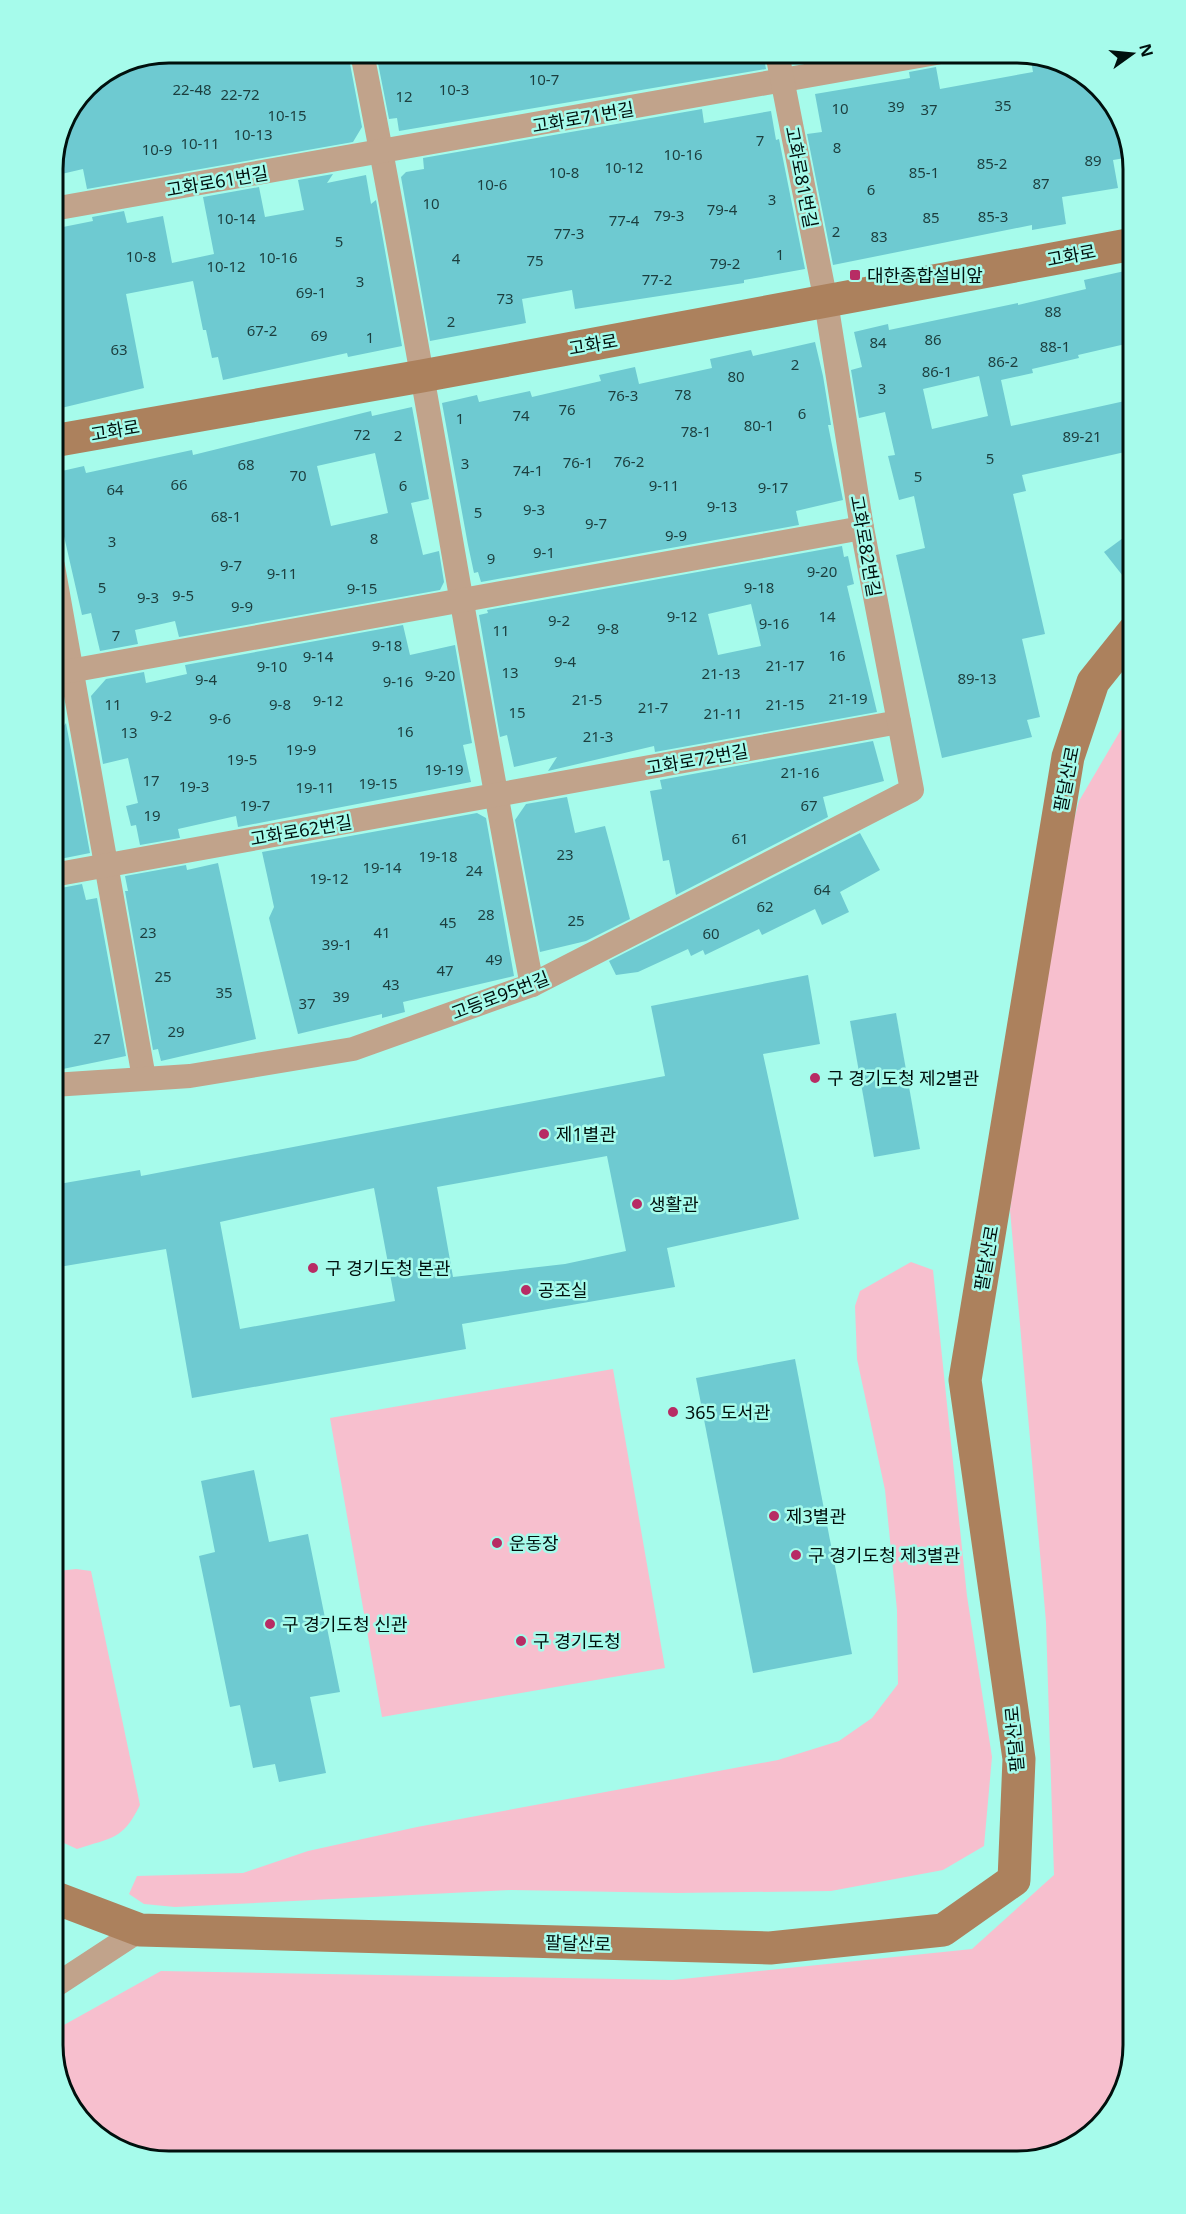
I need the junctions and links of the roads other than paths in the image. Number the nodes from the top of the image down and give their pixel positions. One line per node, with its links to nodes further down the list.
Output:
1 (364, 63): 5 (street)
2 (780, 63): 4 (street, 고화로81번길)
3 (882, 63): 4 (street, 고화로71번길)
4 (784, 81): 5 (street, 고화로71번길); 8 (street, 고화로81번길)
5 (382, 153): 6 (street, 고화로61번길); 9 (street)
6 (63, 207)
7 (1123, 246): 8 (street, 고화로)
8 (826, 302): 9 (street, 고화로); 11 (street, 고화로82번길)
9 (423, 376): 10 (street, 고화로); 12 (street)
10 (63, 439)
11 (862, 528): 12 (street); 16 (street, 고화로82번길)
12 (460, 599): 14 (street); 18 (street)
13 (1123, 645): 25 (street, 팔달산로)
14 (63, 672)
15 (63, 676): 19 (street)
16 (899, 722): 17 (street, 고화로82번길); 18 (street, 고화로72번길)
17 (912, 790): 21 (street, 고등로95번길)
18 (495, 795): 19 (street, 고화로62번길); 21 (street)
19 (106, 865): 20 (street, 고화로62번길); 22 (street)
20 (63, 873)
21 (532, 986): 22 (street, 고등로95번길)
22 (144, 1078): 23 (street, 고등로95번길)
23 (63, 1084)
24 (63, 1901): 25 (street)
25 (140, 1930): 26 (street)
26 (63, 1980)

